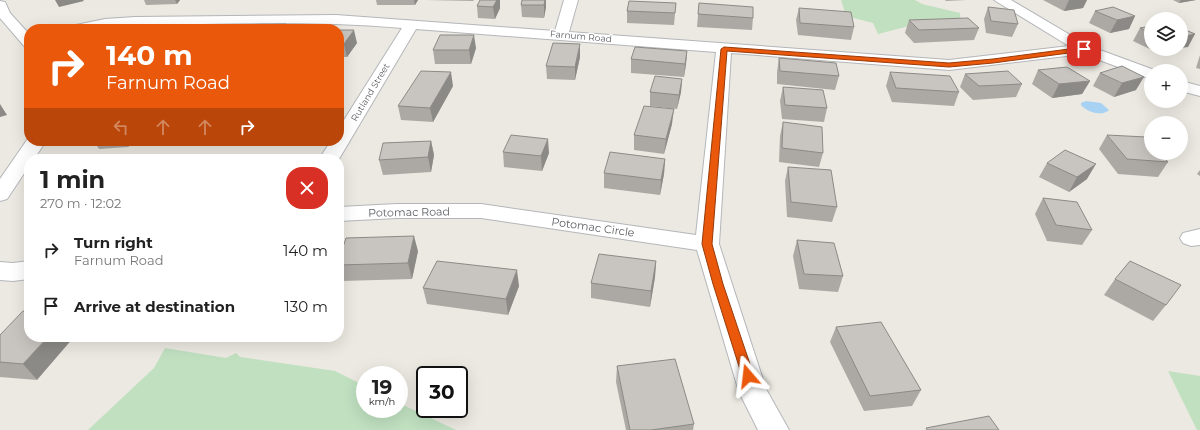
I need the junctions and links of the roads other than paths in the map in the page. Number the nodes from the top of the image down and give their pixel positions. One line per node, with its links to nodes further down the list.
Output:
1 (570, 0): 6 (street)
2 (1001, 0): 9 (street)
3 (0, 5): 7 (street)
4 (102, 24): 5 (street, Farnum Road)
5 (412, 24): 6 (street, Farnum Road); 13 (street, Rutland Street)
6 (561, 35): 8 (street, Farnum Road)
7 (24, 36)
8 (724, 49): 9 (street, Farnum Road); 18 (street)
9 (1084, 49): 10 (street)
10 (1144, 71)
11 (1188, 88): 12 (street)
12 (1200, 91)
13 (344, 135)
14 (24, 159): 15 (street)
15 (0, 194)
16 (479, 211): 17 (street, Potomac Road); 18 (street, Potomac Circle)
17 (344, 214)
18 (707, 244): 21 (street)
19 (0, 271): 20 (street)
20 (24, 271)
21 (774, 430)

